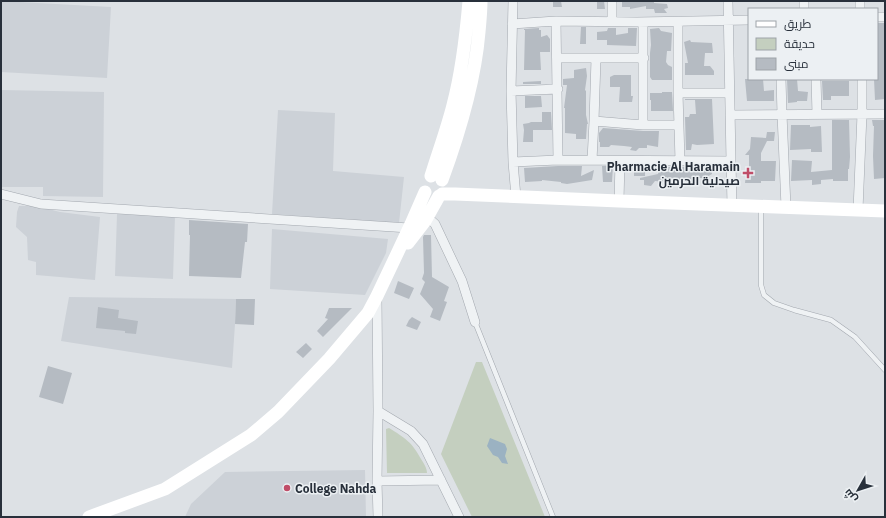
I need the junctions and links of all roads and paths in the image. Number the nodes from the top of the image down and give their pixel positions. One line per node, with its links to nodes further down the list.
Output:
1 (469, 1): 37 (main road)
2 (481, 1): 37 (main road)
3 (513, 1): 12 (street)
4 (612, 1): 9 (street)
5 (728, 1): 7 (street)
6 (556, 20): 9 (street); 12 (street); 13 (street)
7 (728, 20): 8 (street); 11 (street); 21 (street)
8 (748, 20)
9 (612, 21): 10 (street)
10 (643, 22): 11 (street); 14 (street)
11 (678, 22): 22 (street)
12 (512, 24): 19 (street)
13 (557, 58): 15 (street); 20 (street)
14 (644, 58): 15 (street); 29 (street)
15 (596, 59): 28 (street)
16 (782, 80): 23 (street)
17 (816, 80): 24 (street)
18 (862, 80): 25 (street)
19 (511, 90): 20 (street); 36 (street)
20 (558, 90): 31 (street)
21 (730, 92): 22 (street); 27 (street)
22 (678, 93): 30 (street)
23 (782, 114): 24 (street); 27 (street); 46 (street)
24 (817, 114): 25 (street)
25 (862, 114): 26 (street); 47 (street)
26 (885, 114)
27 (730, 115): 35 (street)
28 (594, 121): 29 (street); 32 (street)
29 (643, 125): 30 (street)
30 (679, 125): 34 (street)
31 (558, 160): 32 (street); 36 (street)
32 (592, 160): 33 (street)
33 (620, 161): 34 (street); 43 (street)
34 (680, 161): 35 (street)
35 (731, 161): 44 (street)
36 (513, 162): 42 (street)
37 (439, 179): 38 (main road); 40 (main road); 41 (main road)
38 (425, 192): 40 (main road); 50 (main road)
39 (1, 194): 50 (street)
40 (440, 195): 41 (main road); 49 (main road)
41 (500, 196): 42 (main road)
42 (516, 197): 43 (main road)
43 (619, 202): 44 (main road)
44 (732, 206): 45 (main road)
45 (761, 206): 46 (main road); 54 (lane)
46 (786, 207): 47 (main road)
47 (858, 210): 48 (main road)
48 (885, 211)
49 (427, 217): 51 (main road); 53 (street)
50 (410, 228): 51 (main road)
51 (396, 256): 52 (main road)
52 (377, 296): 55 (street); 58 (main road)
53 (475, 322): 61 (lane)
54 (885, 370)
55 (378, 411): 56 (street); 57 (street)
56 (441, 480): 57 (street); 60 (street)
57 (377, 481): 59 (street)
58 (89, 517)
59 (378, 517)
60 (459, 517)
61 (554, 517)

